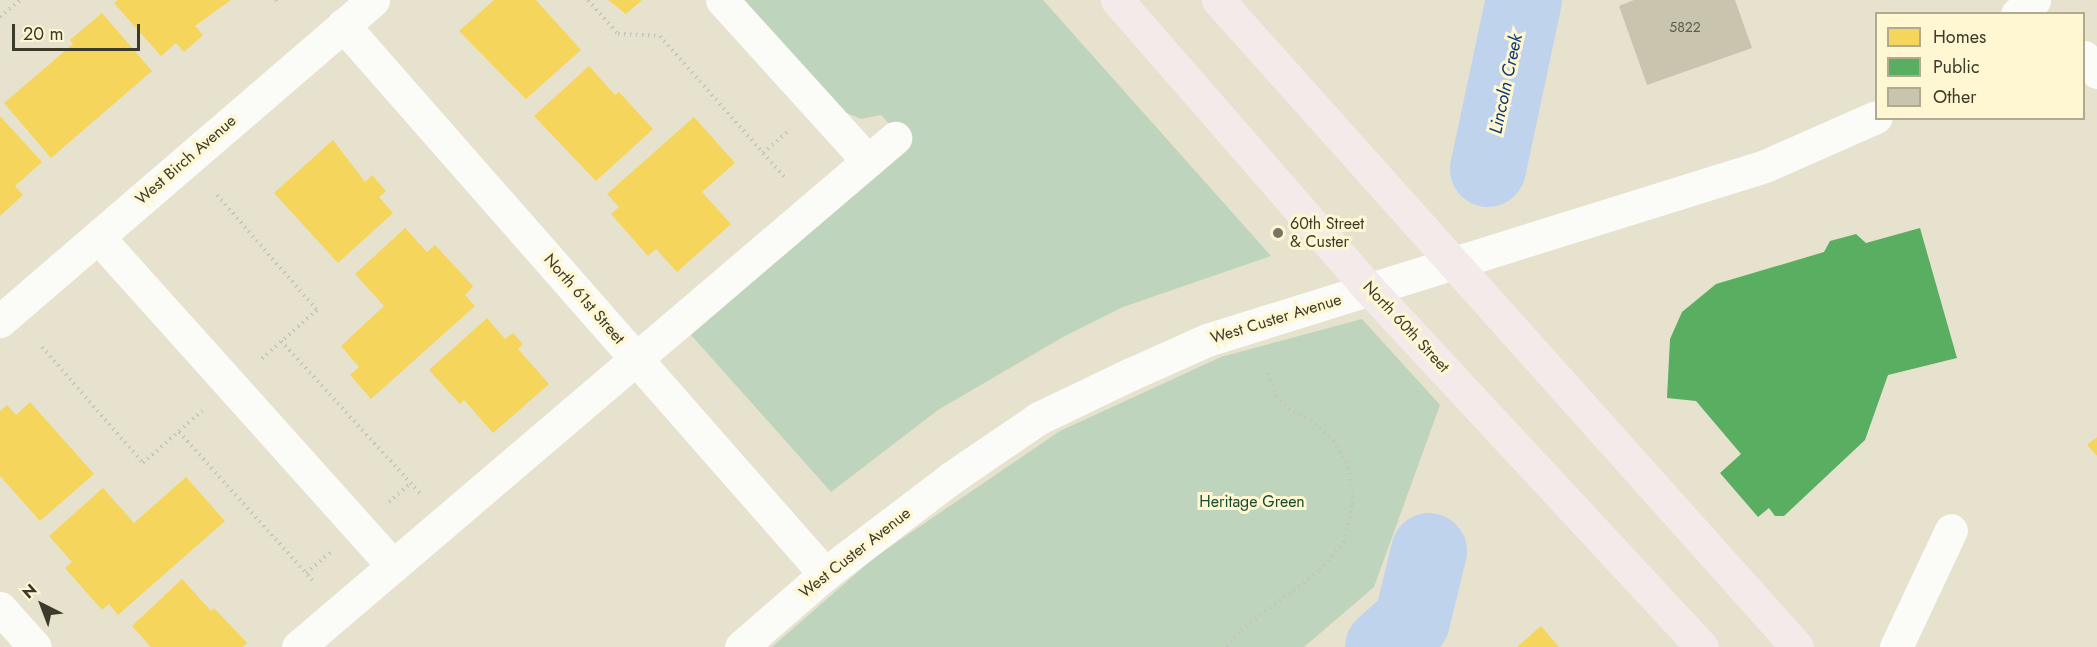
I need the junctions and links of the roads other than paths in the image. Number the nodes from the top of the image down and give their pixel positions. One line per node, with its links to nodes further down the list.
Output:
1 (373, 0): 8 (street, West Birch Avenue)
2 (722, 0): 13 (street)
3 (1117, 0): 16 (main road, North 60th Street)
4 (1218, 0): 15 (main road)
5 (2034, 0): 6 (street); 7 (street)
6 (2019, 12)
7 (2043, 12)
8 (343, 25): 14 (street, West Birch Avenue); 18 (street, North 61st Street)
9 (2085, 58): 10 (street)
10 (2097, 72)
11 (1875, 117): 15 (street, West Custer Avenue)
12 (895, 138): 13 (street)
13 (868, 161): 18 (street)
14 (98, 237): 17 (street, West Birch Avenue); 20 (street)
15 (1457, 263): 16 (street, West Custer Avenue); 27 (main road)
16 (1371, 291): 21 (street, West Custer Avenue); 26 (main road, North 60th Street)
17 (0, 321)
18 (637, 360): 20 (street); 21 (street, North 61st Street)
19 (1951, 530): 28 (street)
20 (393, 566): 24 (street)
21 (825, 574): 25 (street, West Custer Avenue)
22 (0, 608): 23 (street)
23 (35, 647)
24 (298, 647)
25 (741, 647)
26 (1702, 647)
27 (1797, 647)
28 (1896, 647)

